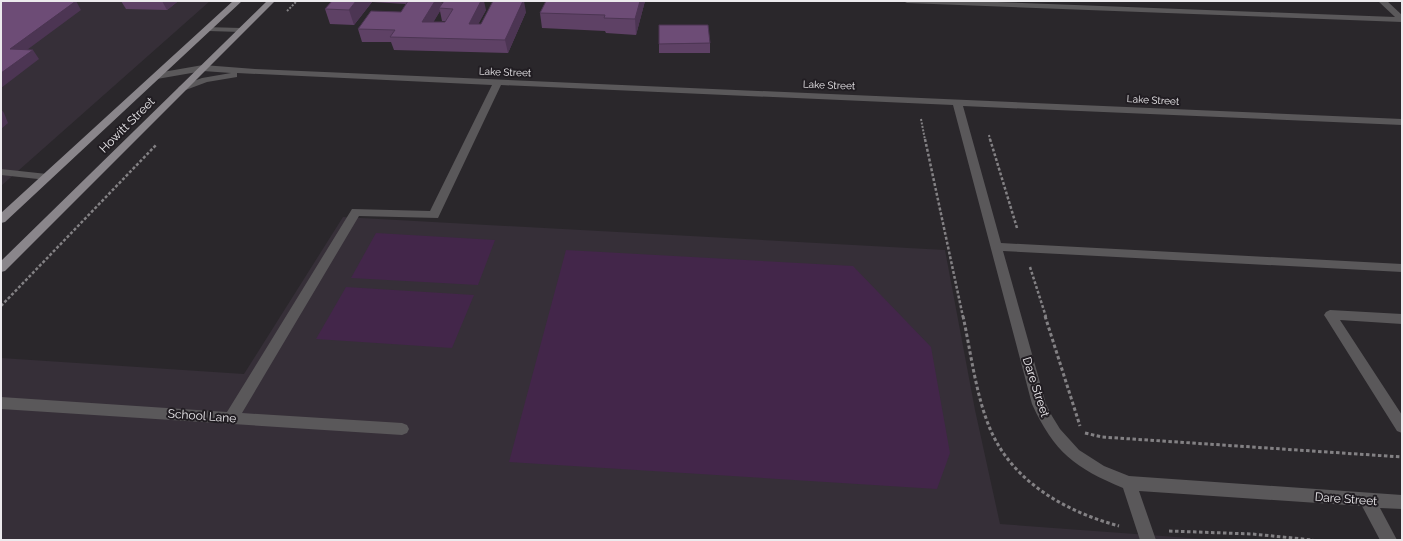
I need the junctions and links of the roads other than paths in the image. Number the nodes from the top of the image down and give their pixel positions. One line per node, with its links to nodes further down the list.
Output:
1 (238, 1): 6 (main road, Howitt Street)
2 (271, 1): 7 (main road, Howitt Street)
3 (906, 1): 5 (street)
4 (1382, 1): 5 (street)
5 (1402, 20)
6 (208, 29): 7 (street); 10 (main road, Howitt Street)
7 (241, 30): 8 (main road, Howitt Street)
8 (203, 68): 9 (street, Lake Street); 10 (street, Lake Street); 12 (main road, Howitt Street)
9 (255, 72): 11 (street, Lake Street); 12 (street, Lake Street)
10 (157, 76): 16 (main road, Howitt Street)
11 (498, 82): 13 (street, Lake Street); 23 (street)
12 (183, 88): 19 (main road, Howitt Street)
13 (957, 102): 14 (street, Lake Street); 18 (street, Dare Street)
14 (1402, 122)
15 (1, 172): 16 (street)
16 (47, 177): 17 (main road, Howitt Street)
17 (1, 220)
18 (995, 247): 20 (street); 26 (street, Dare Street)
19 (1, 268)
20 (1402, 268)
21 (1402, 320): 24 (street)
22 (1, 403): 23 (street, School Lane)
23 (231, 418): 25 (street, School Lane)
24 (1402, 427)
25 (402, 429)
26 (1129, 483): 27 (street, Dare Street); 29 (street)
27 (1367, 500): 28 (street, Dare Street); 30 (street)
28 (1402, 502)
29 (1148, 540)
30 (1389, 540)

